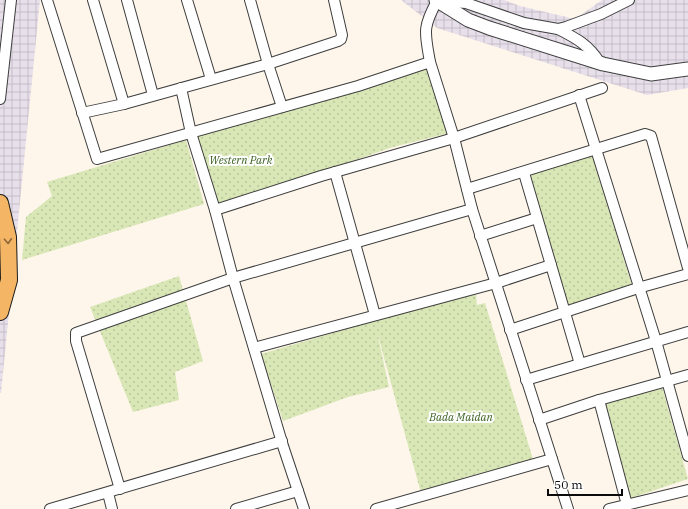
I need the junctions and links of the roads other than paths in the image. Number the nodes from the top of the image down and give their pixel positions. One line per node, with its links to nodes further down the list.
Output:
1 (11, 0): 21 (street)
2 (47, 0): 24 (street)
3 (93, 0): 22 (street)
4 (127, 0): 20 (street)
5 (187, 0): 16 (street)
6 (250, 0): 14 (street)
7 (334, 0): 14 (street)
8 (437, 0): 11 (street); 12 (street); 13 (street)
9 (629, 0): 10 (street)
10 (610, 4): 11 (street)
11 (558, 28): 13 (street)
12 (430, 62): 23 (street); 26 (street)
13 (600, 63): 15 (street)
14 (268, 64): 16 (street); 23 (street)
15 (688, 69)
16 (211, 79): 17 (street)
17 (181, 88): 20 (street); 25 (street)
18 (602, 88): 19 (street)
19 (579, 95): 26 (street); 27 (street)
20 (154, 96): 22 (street)
21 (0, 99)
22 (124, 104): 24 (street)
23 (282, 107): 25 (street)
24 (82, 113): 25 (street)
25 (191, 133): 33 (street)
26 (454, 138): 28 (street); 30 (street)
27 (595, 149): 29 (street); 38 (street); 42 (street)
28 (335, 172): 33 (street); 36 (street)
29 (524, 173): 30 (street); 34 (street)
30 (467, 189): 32 (street)
31 (0, 203): 44 (main road, one-way to 44)
32 (472, 209): 35 (street); 36 (street)
33 (216, 210): 40 (street)
34 (537, 218): 35 (street); 37 (street)
35 (480, 236): 41 (street)
36 (354, 243): 40 (street); 45 (street)
37 (551, 265): 41 (street); 43 (street)
38 (688, 268)
39 (688, 274): 42 (street)
40 (233, 278): 49 (street); 59 (street)
41 (496, 283): 45 (street); 46 (street)
42 (638, 288): 43 (street); 48 (street)
43 (565, 311): 46 (street); 50 (street)
44 (0, 312)
45 (376, 315): 49 (street)
46 (510, 330): 52 (street)
47 (688, 332): 48 (street)
48 (656, 341): 50 (street); 53 (street)
49 (254, 348): 56 (street)
50 (580, 364): 52 (street)
51 (688, 375): 53 (street)
52 (526, 380): 55 (street)
53 (668, 380): 54 (street); 57 (street)
54 (599, 400): 55 (street); 63 (street)
55 (539, 420): 58 (street)
56 (282, 441): 59 (street); 61 (street)
57 (688, 456)
58 (552, 459): 68 (street); 69 (street)
59 (120, 489): 62 (street)
60 (688, 490): 63 (street)
61 (298, 491): 66 (street); 67 (street)
62 (108, 493): 64 (street); 65 (street)
63 (627, 504): 70 (street)
64 (50, 509)
65 (112, 509)
66 (236, 509)
67 (304, 509)
68 (376, 509)
69 (568, 509)
70 (609, 509)

